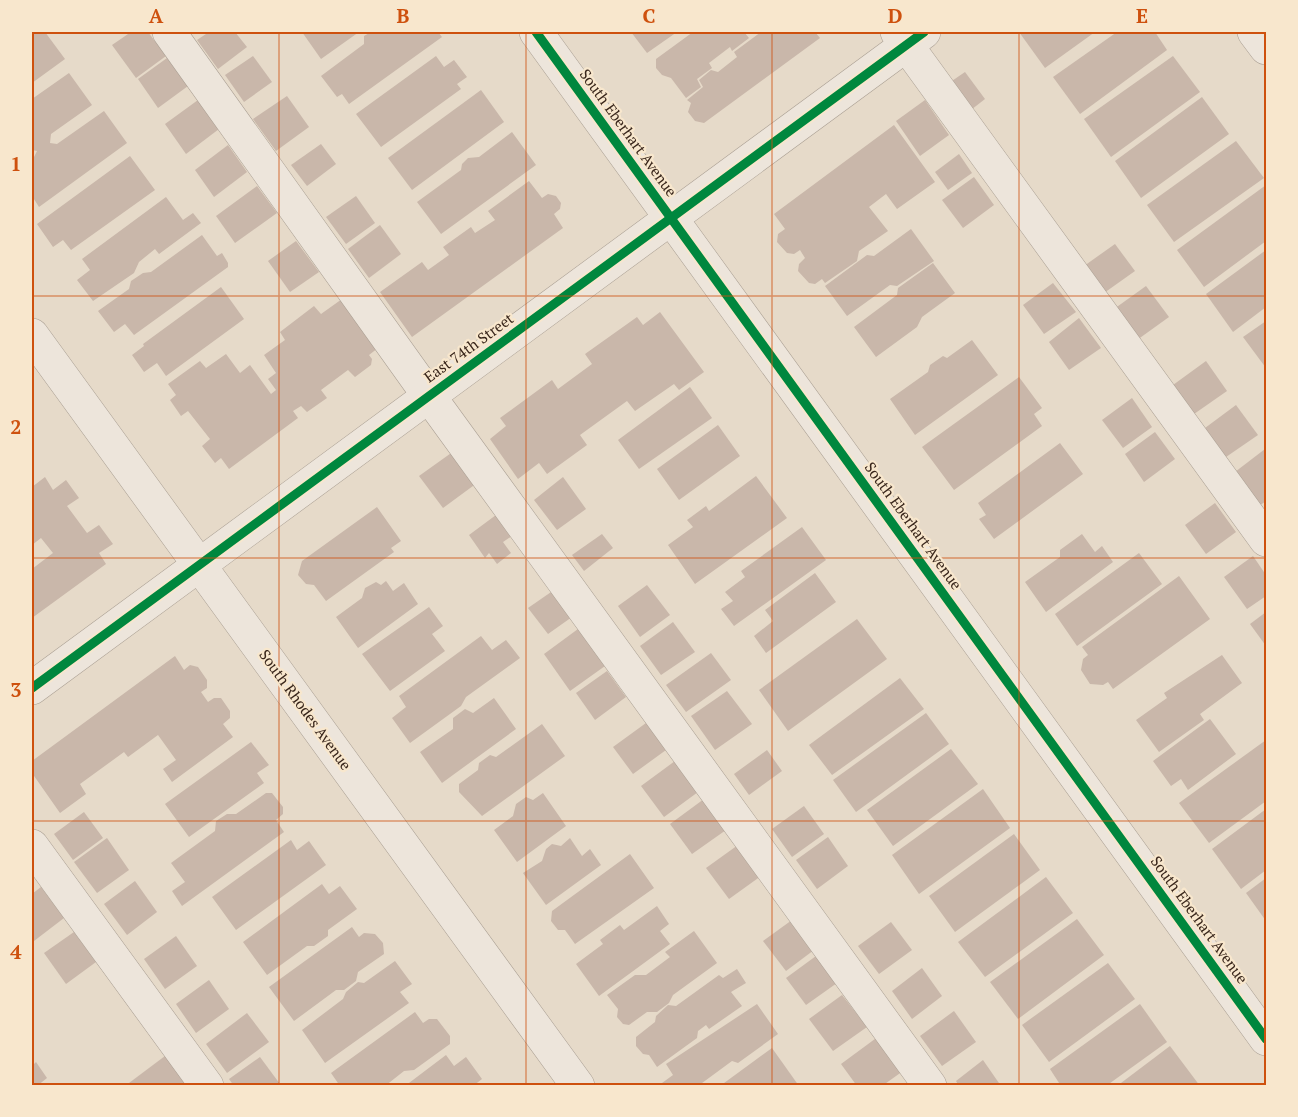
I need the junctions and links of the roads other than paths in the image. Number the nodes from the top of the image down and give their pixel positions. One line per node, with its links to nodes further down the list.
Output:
1 (169, 32): 8 (street)
2 (536, 32): 6 (street, South Eberhart Avenue)
3 (1254, 32): 5 (street)
4 (909, 36): 6 (street, East 74th Street); 9 (street)
5 (1266, 48)
6 (671, 218): 8 (street, East 74th Street); 13 (street, South Eberhart Avenue)
7 (32, 335): 10 (street, South Rhodes Avenue)
8 (429, 396): 10 (street, East 74th Street); 16 (street)
9 (1266, 540)
10 (199, 565): 11 (street, East 74th Street); 15 (street, South Rhodes Avenue)
11 (32, 688)
12 (32, 846): 14 (street)
13 (1266, 1039)
14 (207, 1086)
15 (578, 1086)
16 (930, 1086)

